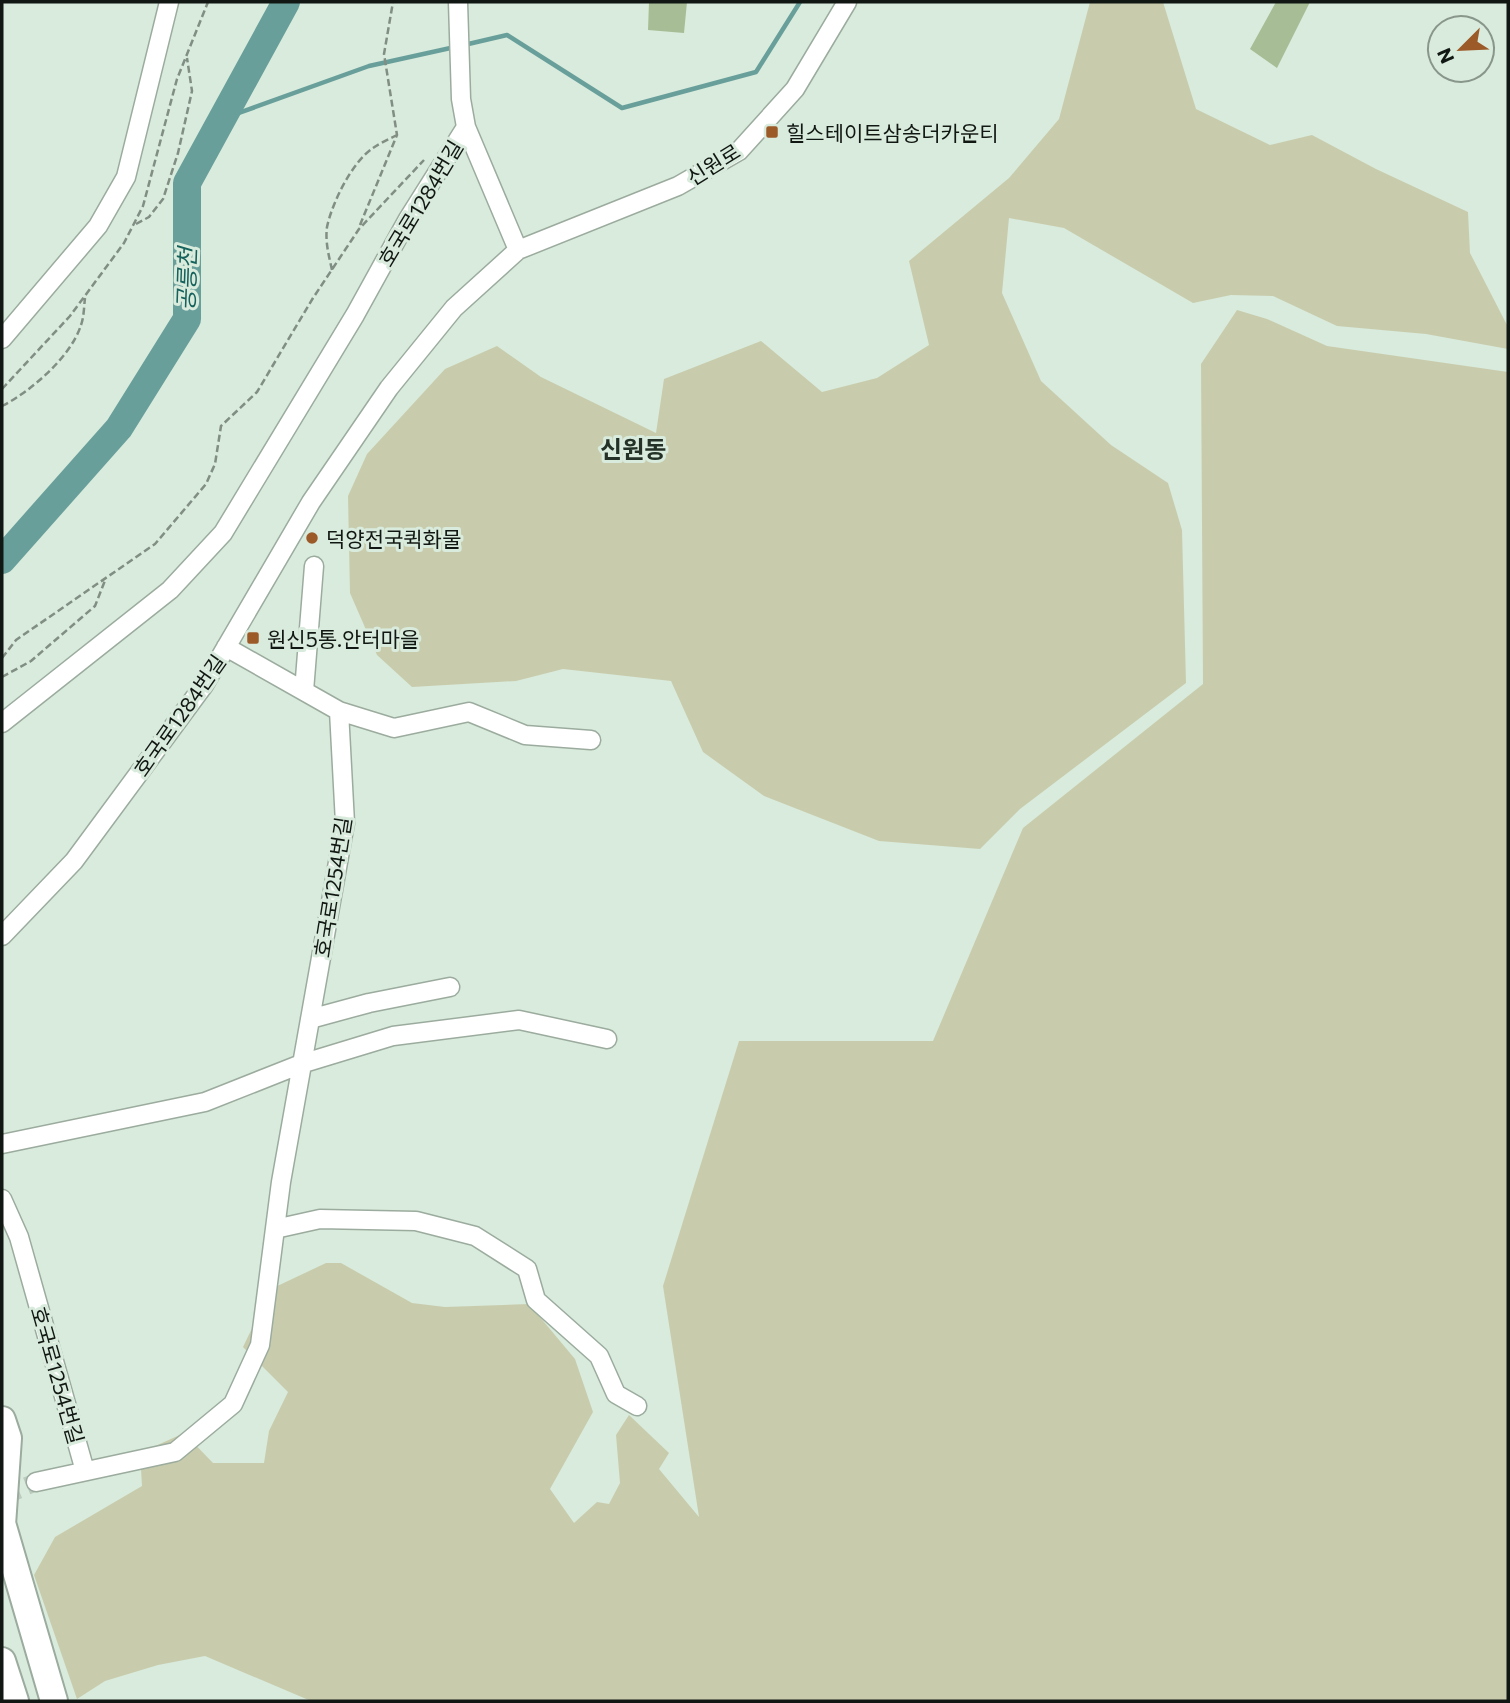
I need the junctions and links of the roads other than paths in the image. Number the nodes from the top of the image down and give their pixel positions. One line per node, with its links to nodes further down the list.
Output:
1 (169, 2): 6 (street)
2 (847, 2): 5 (street, 신원로)
3 (458, 8): 4 (street)
4 (466, 127): 5 (street); 11 (street, 호국로1284번길)
5 (518, 250): 8 (street, 호국로1284번길)
6 (2, 339)
7 (313, 566): 9 (street)
8 (226, 647): 9 (street); 13 (street, 호국로1284번길)
9 (304, 691): 10 (street)
10 (340, 712): 12 (street); 15 (street, 호국로1254번길)
11 (2, 723)
12 (591, 740)
13 (2, 936)
14 (450, 987): 15 (street)
15 (310, 1019): 17 (street, 호국로1254번길)
16 (607, 1039): 17 (street)
17 (301, 1064): 18 (street); 20 (street, 호국로1254번길)
18 (2, 1144)
19 (2, 1199): 23 (street, 호국로1254번길)
20 (275, 1229): 21 (street); 23 (street, 호국로1254번길)
21 (637, 1406)
22 (2, 1420): 25 (highway)
23 (85, 1471): 24 (street, 호국로1254번길)
24 (36, 1482)
25 (2, 1524): 28 (highway)
26 (2, 1661): 27 (highway)
27 (15, 1701)
28 (54, 1701)

